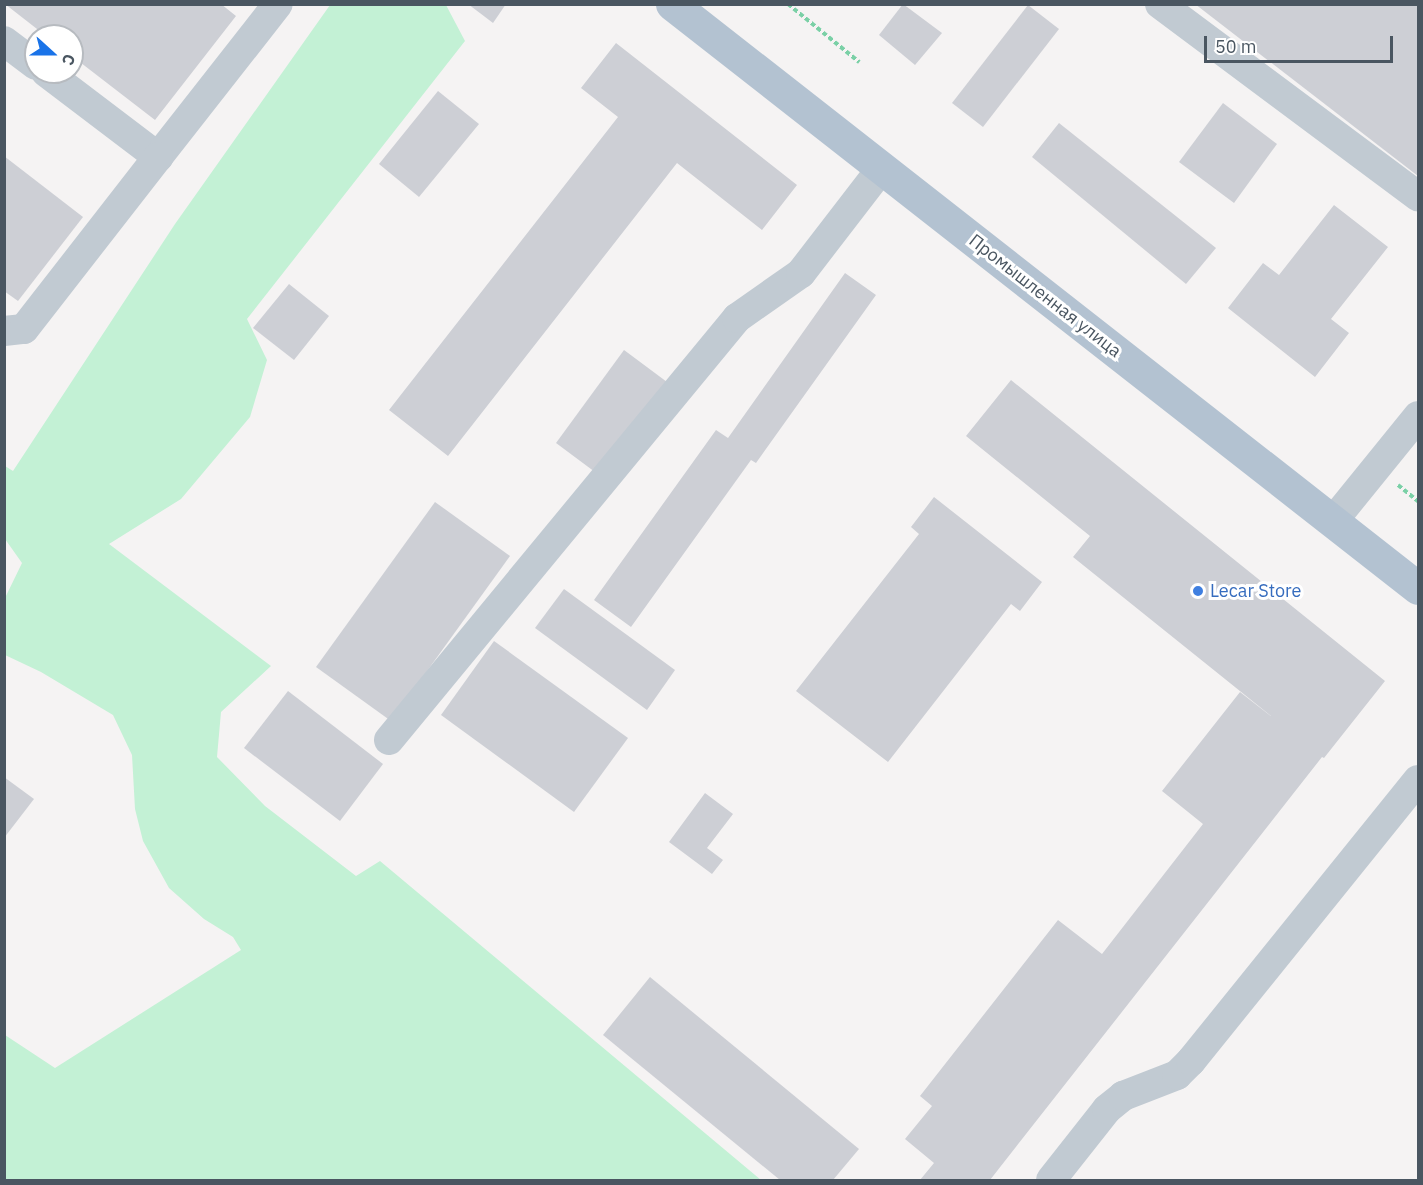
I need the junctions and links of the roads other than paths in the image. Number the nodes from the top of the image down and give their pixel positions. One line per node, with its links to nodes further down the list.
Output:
1 (278, 4): 7 (lane)
2 (672, 4): 8 (main road, Промышленная улица)
3 (1160, 4): 9 (lane)
4 (4, 41): 5 (lane)
5 (24, 56)
6 (62, 84): 7 (lane)
7 (158, 157): 10 (lane)
8 (882, 168): 12 (main road, Промышленная улица); 14 (lane)
9 (1419, 196)
10 (4, 331)
11 (1419, 416): 12 (lane)
12 (1333, 521): 13 (main road, Промышленная улица)
13 (1419, 588)
14 (389, 740)
15 (1419, 780): 16 (lane)
16 (1051, 1180)

